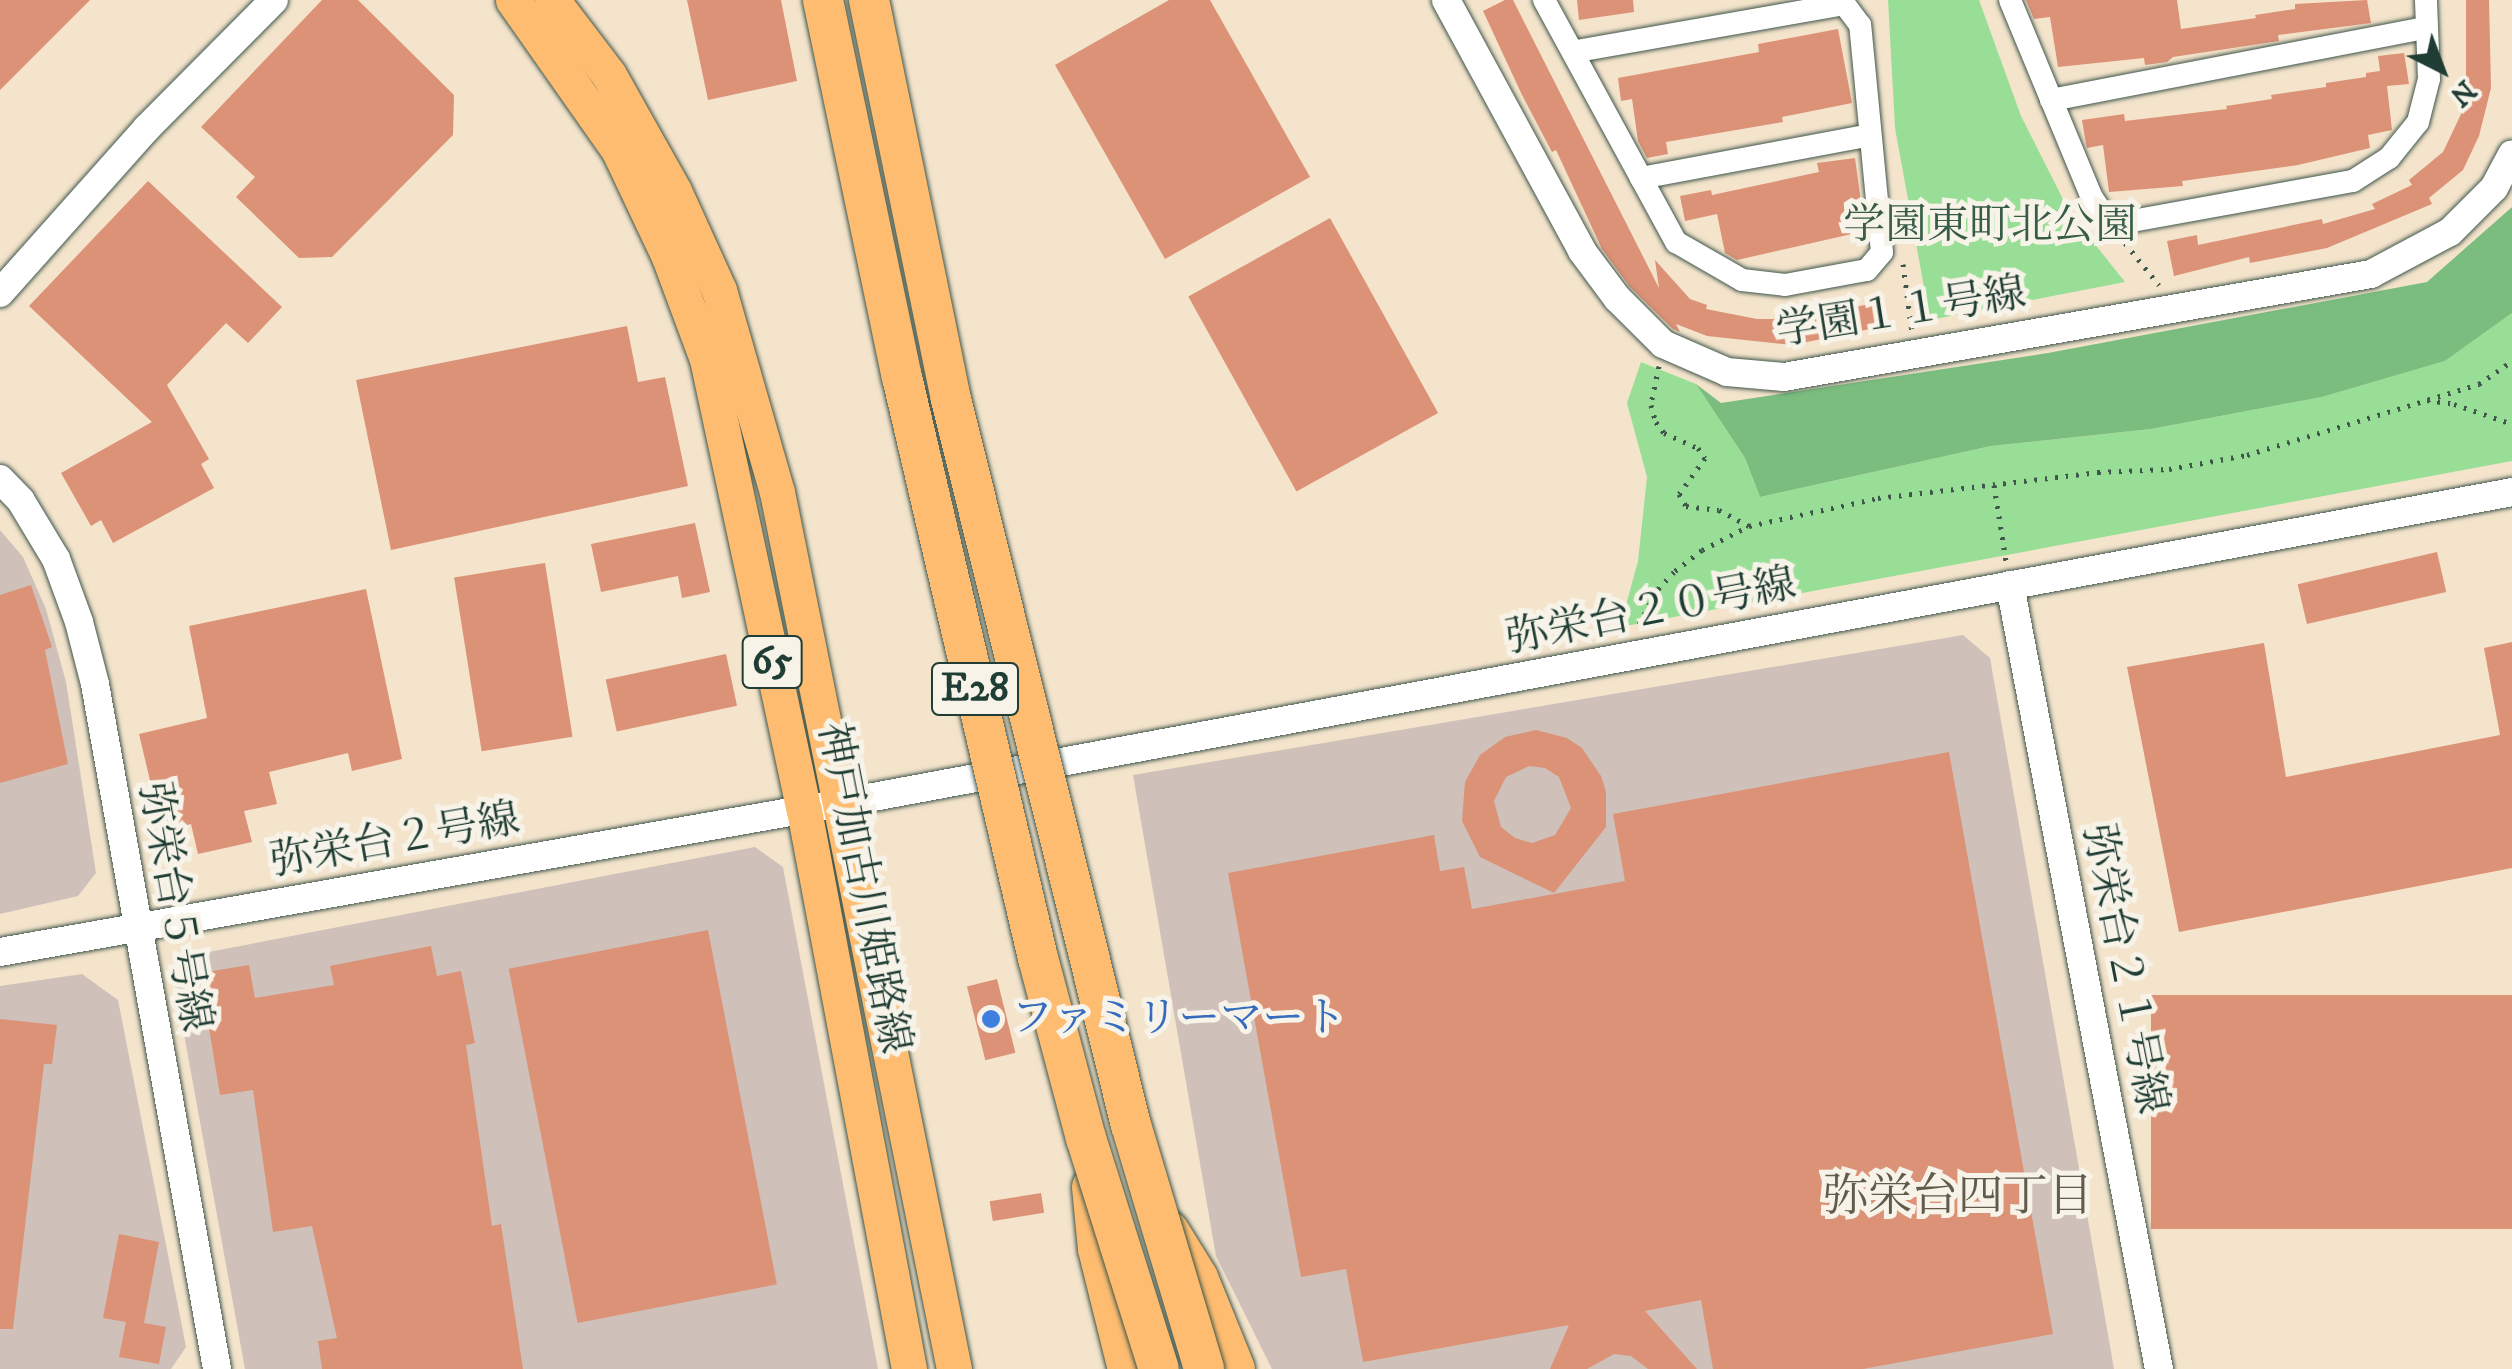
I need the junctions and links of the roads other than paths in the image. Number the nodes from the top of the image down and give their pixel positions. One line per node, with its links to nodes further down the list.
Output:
1 (274, 0): 16 (street)
2 (513, 0): 21 (main road, 神戸加古川姫路線 / 65)
3 (552, 0): 20 (main road, 神戸加古川姫路線 / 65)
4 (823, 0): 24 (highway, E28, bridge)
5 (869, 0): 25 (highway, E28, bridge)
6 (1446, 0): 14 (street, 学園１１号線)
7 (1544, 0): 11 (street)
8 (2010, 0): 12 (street)
9 (2426, 0): 10 (street)
10 (2424, 28): 12 (street); 12 (street)
11 (1573, 52): 13 (street); 15 (street)
12 (2051, 100)
13 (1870, 135): 15 (street); 15 (street)
14 (2512, 154)
15 (1642, 178)
16 (0, 293)
17 (0, 479): 22 (street, 弥栄台５号線)
18 (2512, 492): 19 (street, 弥栄台２０号線)
19 (2010, 585): 20 (street, 弥栄台２０号線); 33 (street, 弥栄台２１号線)
20 (841, 803): 21 (street, 弥栄台２０号線); 28 (main road, 神戸加古川姫路線 / 65)
21 (804, 810): 22 (street, 弥栄台２号線); 27 (main road, 神戸加古川姫路線 / 65)
22 (139, 927): 23 (street, 弥栄台２号線); 26 (street, 弥栄台５号線)
23 (0, 952)
24 (1086, 1138): 29 (highway, bridge); 30 (highway, E28, bridge)
25 (1153, 1207): 31 (highway, E28, bridge); 32 (highway, bridge)
26 (217, 1369)
27 (908, 1369)
28 (954, 1369)
29 (1128, 1369)
30 (1160, 1369)
31 (1204, 1369)
32 (1235, 1369)
33 (2159, 1369)

